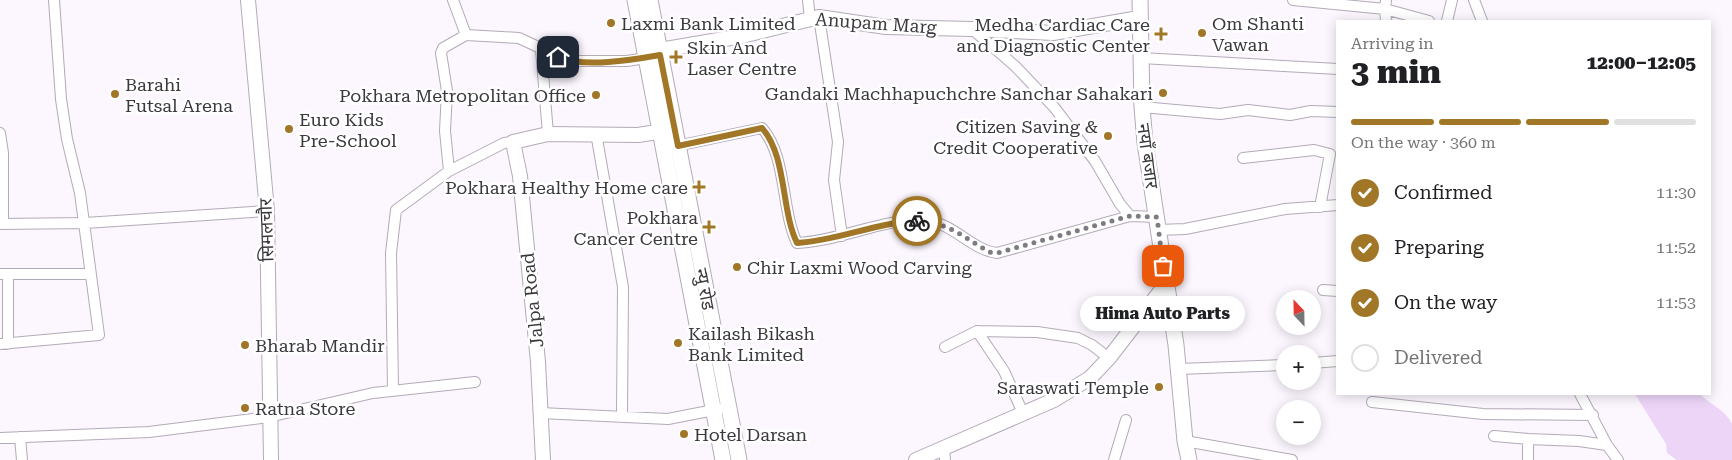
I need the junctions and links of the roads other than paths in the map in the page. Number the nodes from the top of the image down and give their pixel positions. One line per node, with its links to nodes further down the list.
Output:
1 (54, 0): 39 (street)
2 (248, 0): 37 (main road, सिमलचौर)
3 (454, 0): 19 (street)
4 (635, 0): 21 (main road, न्यु रोड)
5 (650, 0): 21 (main road, न्यु रोड)
6 (808, 0): 12 (street)
7 (1140, 0): 13 (main road, नयाँ बजार)
8 (1293, 0): 11 (street)
9 (1452, 0): 16 (street)
10 (1474, 0): 17 (street)
11 (1386, 4): 14 (street); 15 (street)
12 (815, 18): 18 (main road, Anupam Marg); 21 (main road, Anupam Marg); 42 (street)
13 (1139, 18): 18 (main road, Anupam Marg); 22 (main road, नयाँ बजार)
14 (1386, 20)
15 (1426, 20)
16 (1447, 20)
17 (1482, 20)
18 (972, 28): 38 (street)
19 (466, 35): 20 (street); 34 (street)
20 (541, 49): 21 (street); 29 (street)
21 (653, 54): 26 (main road, न्यु रोड)
22 (1141, 58): 23 (street); 24 (main road, नयाँ बजार)
23 (1336, 69)
24 (1142, 107): 25 (street); 40 (main road, नयाँ बजार)
25 (1336, 112)
26 (668, 130): 28 (main road); 31 (main road, न्यु रोड)
27 (0, 133): 41 (street)
28 (596, 133): 29 (main road); 64 (street)
29 (548, 134): 30 (main road)
30 (513, 142): 34 (street); 61 (main road, Jalpa Road)
31 (671, 148): 42 (street); 60 (main road, न्यु रोड)
32 (1334, 154): 33 (street); 36 (street)
33 (1243, 158)
34 (449, 171): 57 (street)
35 (1336, 205): 36 (street)
36 (1320, 206): 40 (street)
37 (267, 211): 39 (street); 65 (main road, सिमलचौर)
38 (1130, 216): 40 (street); 42 (street)
39 (85, 223): 41 (street); 44 (street)
40 (1158, 223): 45 (main road, नयाँ बजार)
41 (1, 224)
42 (842, 236)
43 (4, 274): 44 (street); 49 (street)
44 (90, 274): 49 (street)
45 (1166, 284): 51 (main road); 55 (main road, नयाँ बजार)
46 (1323, 290): 47 (street)
47 (1336, 291)
48 (977, 331): 50 (street); 51 (street); 62 (street)
49 (4, 344)
50 (945, 347)
51 (1109, 358): 62 (main road)
52 (1336, 361): 53 (street)
53 (1321, 362)
54 (1276, 365): 55 (street)
55 (1178, 369): 71 (main road, नयाँ बजार)
56 (476, 382): 57 (street)
57 (393, 390): 65 (street)
58 (1581, 395): 63 (street)
59 (1372, 402): 63 (street)
60 (720, 409): 64 (street); 77 (main road, न्यु रोड); 78 (main road, न्यु रोड)
61 (540, 413): 64 (street); 76 (main road, Jalpa Road)
62 (1024, 413): 73 (main road)
63 (1593, 415): 72 (street)
64 (622, 416)
65 (269, 417): 68 (street); 75 (main road, सिमलचौर)
66 (1126, 420): 80 (street)
67 (1494, 436): 70 (street)
68 (20, 437): 69 (street); 74 (street)
69 (0, 438)
70 (1528, 439): 72 (street); 83 (street)
71 (1185, 440): 81 (main road, नयाँ बजार); 82 (street)
72 (1607, 445): 84 (street)
73 (945, 454): 79 (main road)
74 (22, 460)
75 (271, 460)
76 (543, 460)
77 (723, 460)
78 (739, 460)
79 (916, 460)
80 (1114, 460)
81 (1189, 460)
82 (1292, 460)
83 (1528, 460)
84 (1618, 460)

